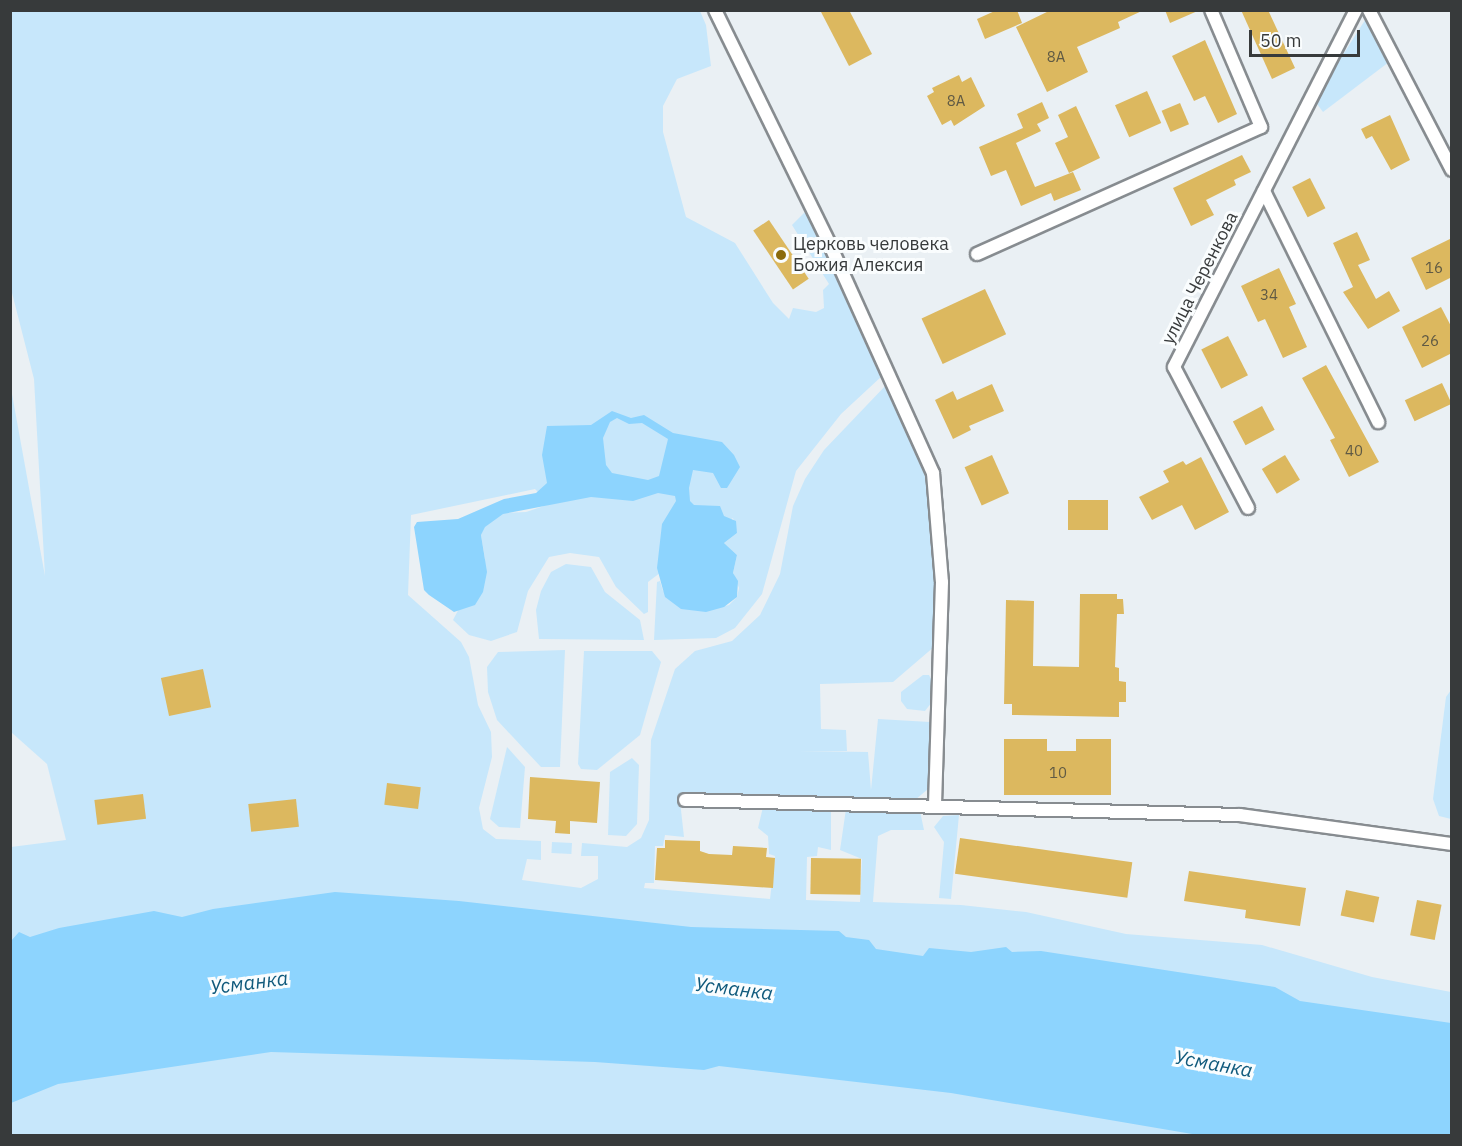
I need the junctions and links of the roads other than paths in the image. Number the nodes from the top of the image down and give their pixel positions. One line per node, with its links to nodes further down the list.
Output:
1 (715, 10): 11 (street)
2 (1211, 10): 7 (street)
3 (1356, 10): 6 (street, улица Черенкова)
4 (1369, 10): 5 (street)
5 (1452, 170)
6 (1264, 191): 8 (street); 9 (street, улица Черенкова)
7 (977, 254)
8 (1378, 422)
9 (1248, 508)
10 (685, 800): 11 (street)
11 (935, 807): 12 (street)
12 (1452, 844)

